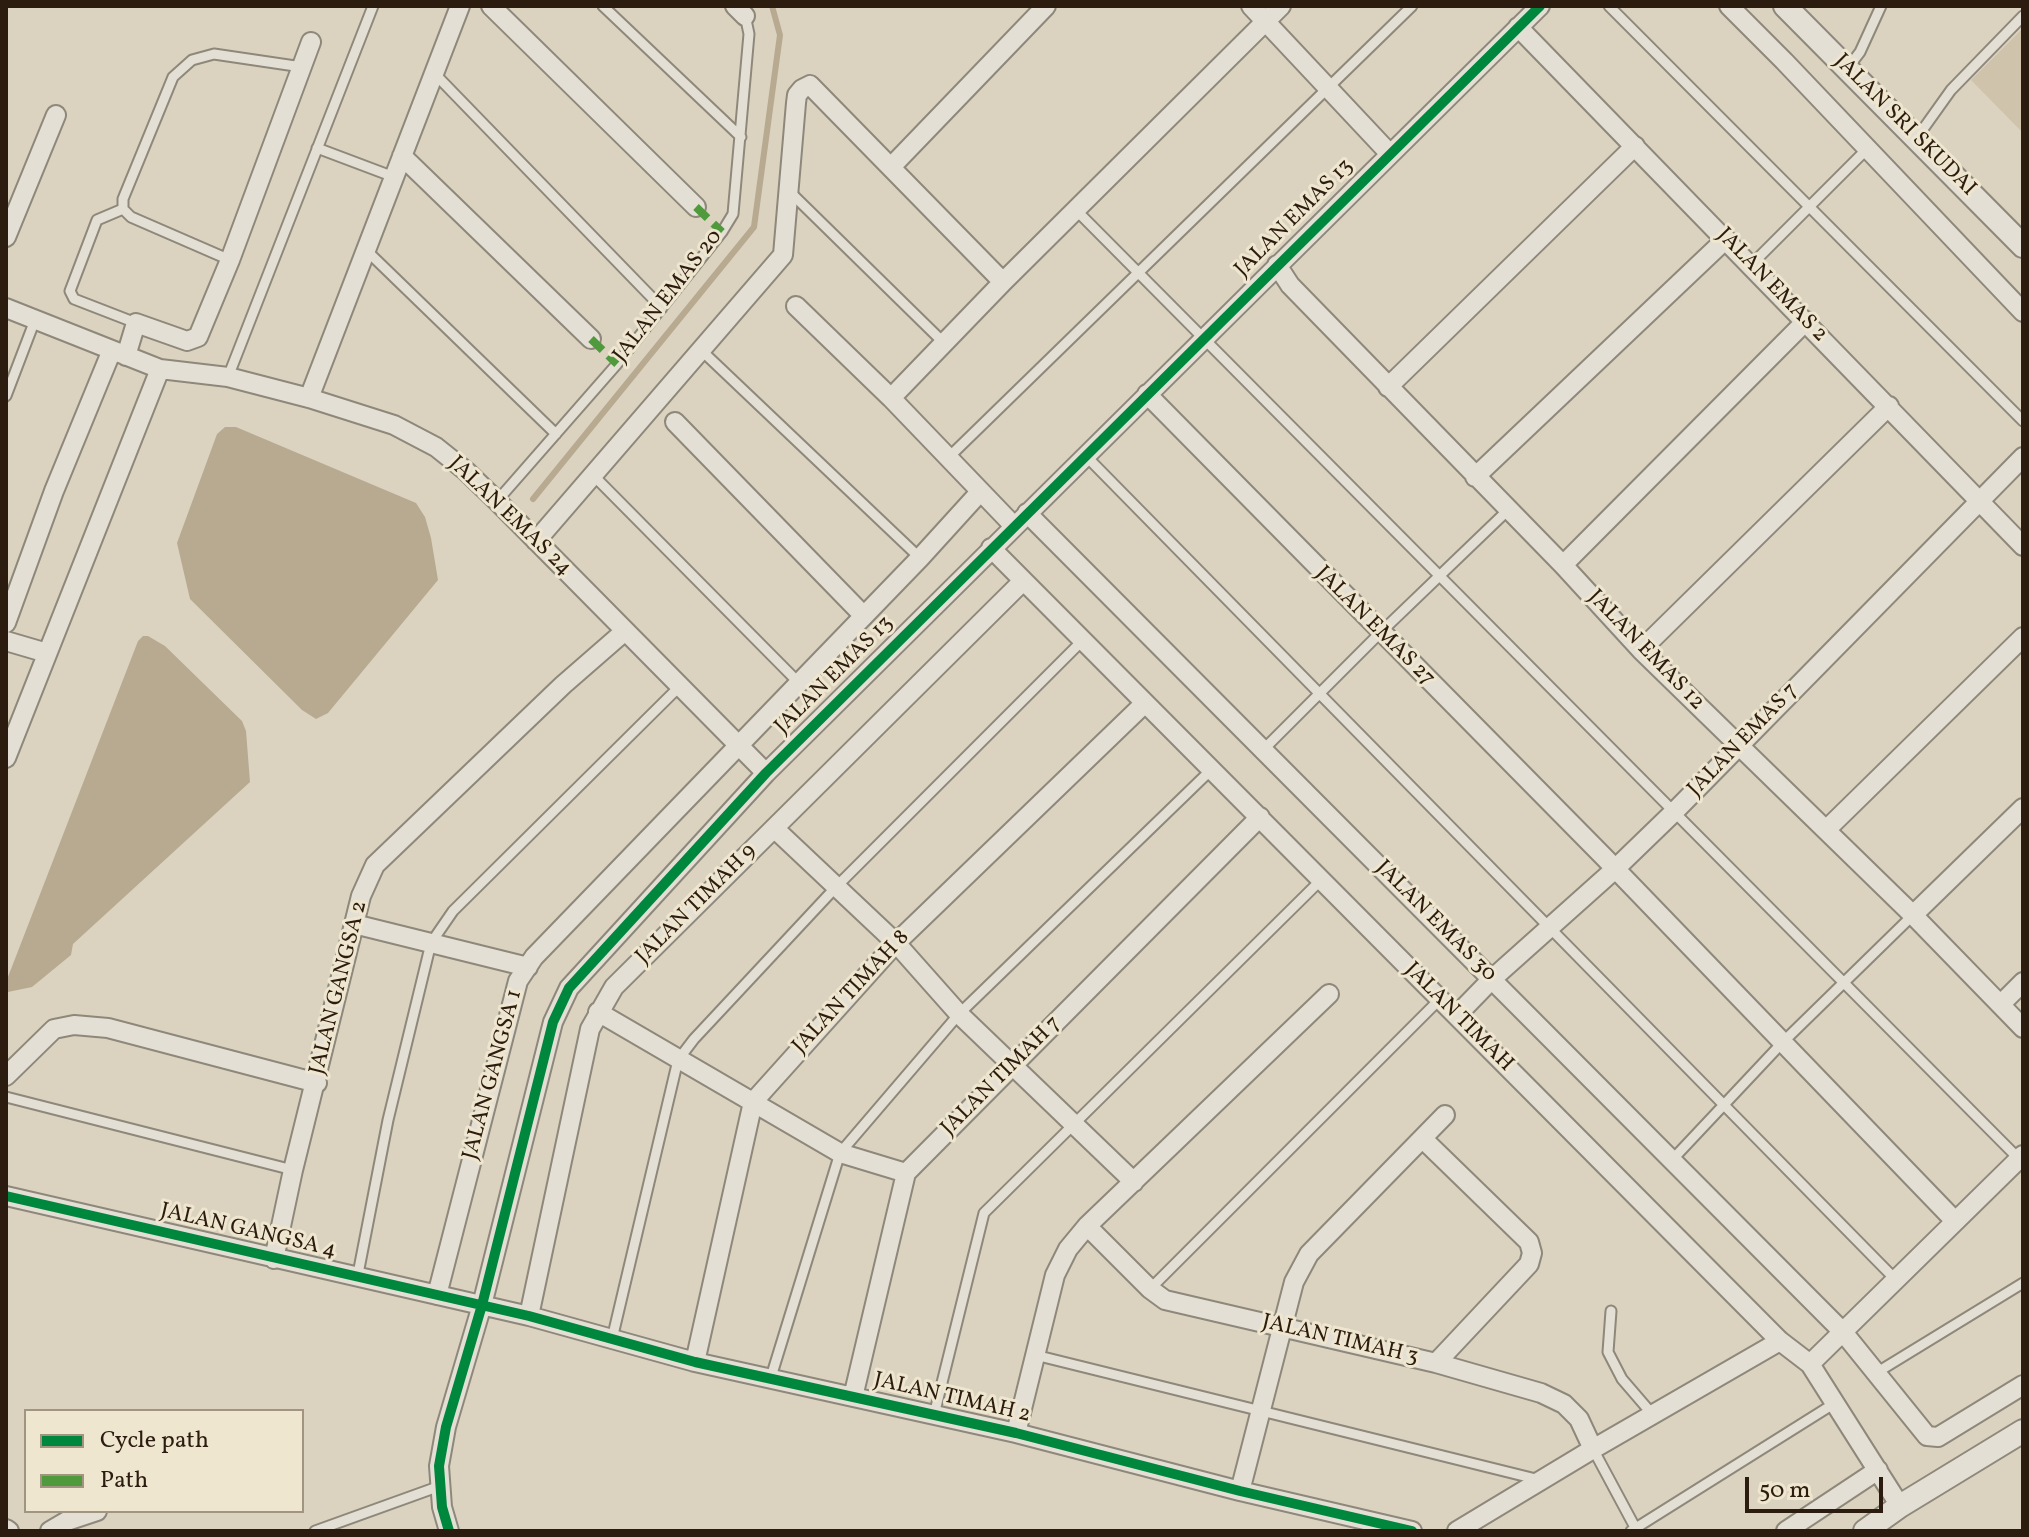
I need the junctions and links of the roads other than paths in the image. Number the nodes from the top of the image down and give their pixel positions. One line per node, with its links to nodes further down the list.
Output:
1 (373, 6): 27 (lane)
2 (460, 6): 21 (street)
3 (491, 6): 35 (street)
4 (603, 6): 24 (lane)
5 (1046, 6): 31 (street)
6 (1251, 6): 16 (street)
7 (1281, 6): 16 (street)
8 (1412, 6): 22 (lane)
9 (1540, 6): 17 (street, JALAN EMAS 13)
10 (1609, 6): 34 (lane)
11 (1729, 6): 28 (street)
12 (1785, 6): 20 (street, JALAN SRI SKUDAI)
13 (1881, 6): 20 (lane)
14 (741, 9): 24 (lane, JALAN EMAS 20)
15 (2023, 16): 25 (lane)
16 (1266, 21): 22 (street); 37 (street)
17 (1518, 27): 26 (street, JALAN EMAS 2); 29 (street, JALAN EMAS 13)
18 (311, 42): 19 (street)
19 (302, 67): 36 (lane); 42 (street)
20 (1847, 69): 25 (street, JALAN SRI SKUDAI)
21 (434, 73): 30 (street); 49 (lane)
22 (1330, 88): 29 (street); 45 (lane)
23 (56, 115): 38 (street)
24 (741, 137): 49 (lane, JALAN EMAS 20)
25 (1916, 139): 40 (street, JALAN SRI SKUDAI)
26 (1635, 146): 39 (street, JALAN EMAS 2); 61 (street)
27 (317, 148): 32 (lane); 60 (lane)
28 (1867, 149): 34 (lane); 50 (street)
29 (1390, 154): 43 (street, JALAN EMAS 13)
30 (402, 156): 32 (street); 55 (street)
31 (891, 167): 33 (street); 46 (street)
32 (394, 177): 41 (street)
33 (790, 192): 56 (lane); 57 (street)
34 (1807, 206): 44 (lane); 67 (lane)
35 (696, 207)
36 (123, 209): 42 (lane); 53 (lane)
37 (1076, 210): 45 (lane); 46 (street)
38 (6, 237)
39 (1726, 239): 44 (street, JALAN EMAS 2); 74 (street)
40 (2023, 246)
41 (366, 249): 64 (street); 69 (lane)
42 (230, 260): 53 (street)
43 (1277, 265): 54 (street, JALAN EMAS 13); 61 (street, JALAN EMAS 12)
44 (1751, 265): 52 (street, JALAN EMAS 2)
45 (1139, 270): 54 (lane); 72 (lane)
46 (1003, 282): 56 (street)
47 (796, 306): 65 (street, JALAN EMAS 30)
48 (6, 308): 51 (street, JALAN EMAS 24)
49 (662, 308): 69 (lane, JALAN EMAS 20)
50 (2023, 312)
51 (35, 320): 58 (street, JALAN EMAS 24); 63 (lane)
52 (1806, 321): 66 (street, JALAN EMAS 2); 84 (street)
53 (136, 323): 58 (street)
54 (1204, 338): 62 (street, JALAN EMAS 13); 85 (lane)
55 (591, 339)
56 (944, 343): 65 (street)
57 (701, 350): 73 (street); 83 (lane)
58 (119, 353): 59 (street, JALAN EMAS 24); 88 (street)
59 (160, 369): 60 (street, JALAN EMAS 24); 95 (street)
60 (228, 377): 64 (street, JALAN EMAS 24)
61 (1388, 387): 74 (street, JALAN EMAS 12)
62 (1147, 394): 70 (street, JALAN EMAS 13); 90 (street, JALAN EMAS 27)
63 (6, 396)
64 (309, 398): 77 (street, JALAN EMAS 24)
65 (891, 398): 72 (street, JALAN EMAS 30)
66 (1889, 406): 76 (street, JALAN EMAS 2); 94 (street)
67 (2023, 421)
68 (675, 422): 87 (street)
69 (556, 434): 77 (lane, JALAN EMAS 20)
70 (1085, 455): 79 (street, JALAN EMAS 13); 98 (lane)
71 (2023, 457): 76 (street, JALAN EMAS 7)
72 (948, 458): 75 (street, JALAN EMAS 30)
73 (594, 476): 80 (street); 96 (lane)
74 (1475, 477): 78 (street, JALAN EMAS 12)
75 (980, 492): 79 (street, JALAN EMAS 30); 83 (street, JALAN GANGSA 1)
76 (1979, 499): 81 (street, JALAN EMAS 2); 101 (street, JALAN EMAS 7)
77 (497, 501): 80 (street, JALAN EMAS 24)
78 (1507, 511): 84 (street, JALAN EMAS 12); 85 (lane)
79 (1020, 519): 82 (street, JALAN EMAS 13); 102 (street, JALAN EMAS 30)
80 (536, 541): 89 (street, JALAN EMAS 24)
81 (2023, 546)
82 (991, 548): 86 (street, JALAN TIMAH); 105 (street, JALAN EMAS 13)
83 (920, 558): 87 (street, JALAN GANGSA 1)
84 (1563, 565): 94 (street, JALAN EMAS 12)
85 (1441, 574): 90 (lane); 107 (lane)
86 (1023, 581): 92 (street, JALAN TIMAH); 109 (street, JALAN TIMAH 9)
87 (864, 616): 96 (street, JALAN GANGSA 1)
88 (6, 623)
89 (625, 631): 97 (street, JALAN EMAS 24); 115 (street, JALAN GANGSA 2)
90 (1380, 633): 98 (lane); 111 (street, JALAN EMAS 27)
91 (2023, 637): 110 (street)
92 (1084, 639): 99 (street, JALAN TIMAH); 113 (lane)
93 (6, 641): 95 (street)
94 (1641, 650): 101 (street, JALAN EMAS 12)
95 (47, 653): 103 (street)
96 (798, 682): 100 (street, JALAN GANGSA 1)
97 (680, 686): 100 (street, JALAN EMAS 24); 117 (lane)
98 (1321, 693): 102 (lane); 116 (lane)
99 (1145, 703): 104 (street, JALAN TIMAH); 118 (street, JALAN TIMAH 8)
100 (738, 745): 105 (street, JALAN EMAS 24); 119 (street, JALAN GANGSA 1)
101 (1738, 747): 107 (street, JALAN EMAS 7); 110 (street, JALAN EMAS 12)
102 (1263, 750): 120 (street, JALAN EMAS 30)
103 (6, 758)
104 (1212, 769): 108 (street, JALAN TIMAH); 127 (lane)
105 (766, 773): 156 (street, JALAN EMAS 13)
106 (2023, 808): 114 (street)
107 (1675, 811): 111 (street, JALAN EMAS 7); 122 (lane)
108 (1260, 817): 112 (street, JALAN TIMAH); 132 (street, JALAN TIMAH 7)
109 (774, 828): 113 (street); 126 (street, JALAN TIMAH 9)
110 (1826, 830): 114 (street, JALAN EMAS 12)
111 (1609, 864): 116 (street, JALAN EMAS 7); 130 (street, JALAN EMAS 27)
112 (1322, 879): 124 (street, JALAN TIMAH); 139 (lane)
113 (836, 887): 118 (street); 131 (lane)
114 (1913, 915): 122 (lane); 125 (street, JALAN EMAS 12)
115 (354, 924): 117 (street); 134 (street, JALAN GANGSA 2)
116 (1549, 927): 120 (street, JALAN EMAS 7); 137 (lane)
117 (431, 943): 119 (street); 151 (lane)
118 (896, 943): 127 (street); 136 (street, JALAN TIMAH 8)
119 (528, 967): 155 (street, JALAN GANGSA 1)
120 (1492, 979): 128 (street, JALAN EMAS 7); 143 (street, JALAN EMAS 30)
121 (2023, 982): 125 (street)
122 (1845, 983): 130 (lane); 142 (lane)
123 (1329, 994): 146 (street)
124 (1439, 1000): 128 (street, JALAN TIMAH); 154 (lane)
125 (2001, 1004): 129 (street, JALAN EMAS 12)
126 (598, 1012): 131 (street); 158 (street, JALAN TIMAH 9)
127 (959, 1014): 132 (street); 141 (lane)
128 (1457, 1015): 162 (street, JALAN TIMAH)
129 (2023, 1028)
130 (1782, 1043): 137 (lane); 148 (street, JALAN EMAS 27)
131 (678, 1060): 136 (street); 161 (lane)
132 (1012, 1067): 139 (street); 145 (street, JALAN TIMAH 7)
133 (6, 1076): 134 (street)
134 (317, 1083): 144 (street, JALAN GANGSA 2)
135 (6, 1097): 144 (lane)
136 (753, 1102): 141 (street); 164 (street, JALAN TIMAH 8)
137 (1723, 1105): 143 (lane); 152 (lane)
138 (1445, 1115): 140 (street)
139 (1072, 1124): 146 (street); 173 (lane)
140 (1423, 1139): 159 (street); 165 (street)
141 (840, 1153): 145 (street); 168 (lane)
142 (2022, 1159): 148 (street)
143 (1672, 1160): 160 (street, JALAN EMAS 30)
144 (293, 1170): 150 (street, JALAN GANGSA 2)
145 (906, 1173): 170 (street)
146 (1134, 1182): 149 (street)
147 (6, 1196): 150 (street, JALAN GANGSA 4)
148 (1955, 1221): 152 (street)
149 (1087, 1226): 154 (street, JALAN TIMAH 3); 163 (street)
150 (274, 1259): 151 (street, JALAN GANGSA 4)
151 (357, 1279): 155 (street, JALAN GANGSA 4)
152 (1897, 1280): 160 (street)
153 (2023, 1283): 167 (lane)
154 (1150, 1289): 159 (street, JALAN TIMAH 3)
155 (437, 1295): 156 (street, JALAN GANGSA 4)
156 (482, 1305): 158 (street, JALAN TIMAH 2); 180 (street, JALAN EMAS 13)
157 (1611, 1311): 174 (lane)
158 (529, 1316): 161 (street, JALAN TIMAH 2)
159 (1282, 1327): 165 (street, JALAN TIMAH 3); 172 (street)
160 (1843, 1332): 166 (street); 167 (street, JALAN EMAS 30)
161 (612, 1339): 164 (street, JALAN TIMAH 2)
162 (1780, 1341): 166 (street, JALAN TIMAH); 174 (street)
163 (1035, 1355): 172 (lane); 176 (street)
164 (695, 1362): 168 (street, JALAN TIMAH 2)
165 (1436, 1363): 177 (street, JALAN TIMAH 3)
166 (1810, 1364): 171 (street, JALAN TIMAH)
167 (1876, 1373): 169 (street, JALAN EMAS 30)
168 (771, 1377): 170 (street, JALAN TIMAH 2)
169 (2023, 1385)
170 (853, 1397): 173 (street, JALAN TIMAH 2)
171 (1835, 1403): 178 (street, JALAN TIMAH); 184 (lane)
172 (1261, 1412): 179 (lane); 181 (street)
173 (934, 1415): 176 (street, JALAN TIMAH 2)
174 (1653, 1415): 177 (street)
175 (2023, 1431): 182 (street)
176 (1016, 1433): 181 (street, JALAN TIMAH 2)
177 (1593, 1449): 179 (street); 184 (lane)
178 (1878, 1470): 182 (street, JALAN TIMAH); 190 (street)
179 (1540, 1480): 189 (street)
180 (440, 1486): 186 (lane); 187 (street, JALAN EMAS 13)
181 (1240, 1491): 188 (street, JALAN TIMAH 2)
182 (1900, 1506): 191 (street)
183 (91, 1513): 185 (street)
184 (1634, 1530)
185 (50, 1531)
186 (315, 1531)
187 (449, 1531)
188 (1412, 1531)
189 (1457, 1531)
190 (1786, 1531)
191 (1865, 1531)

